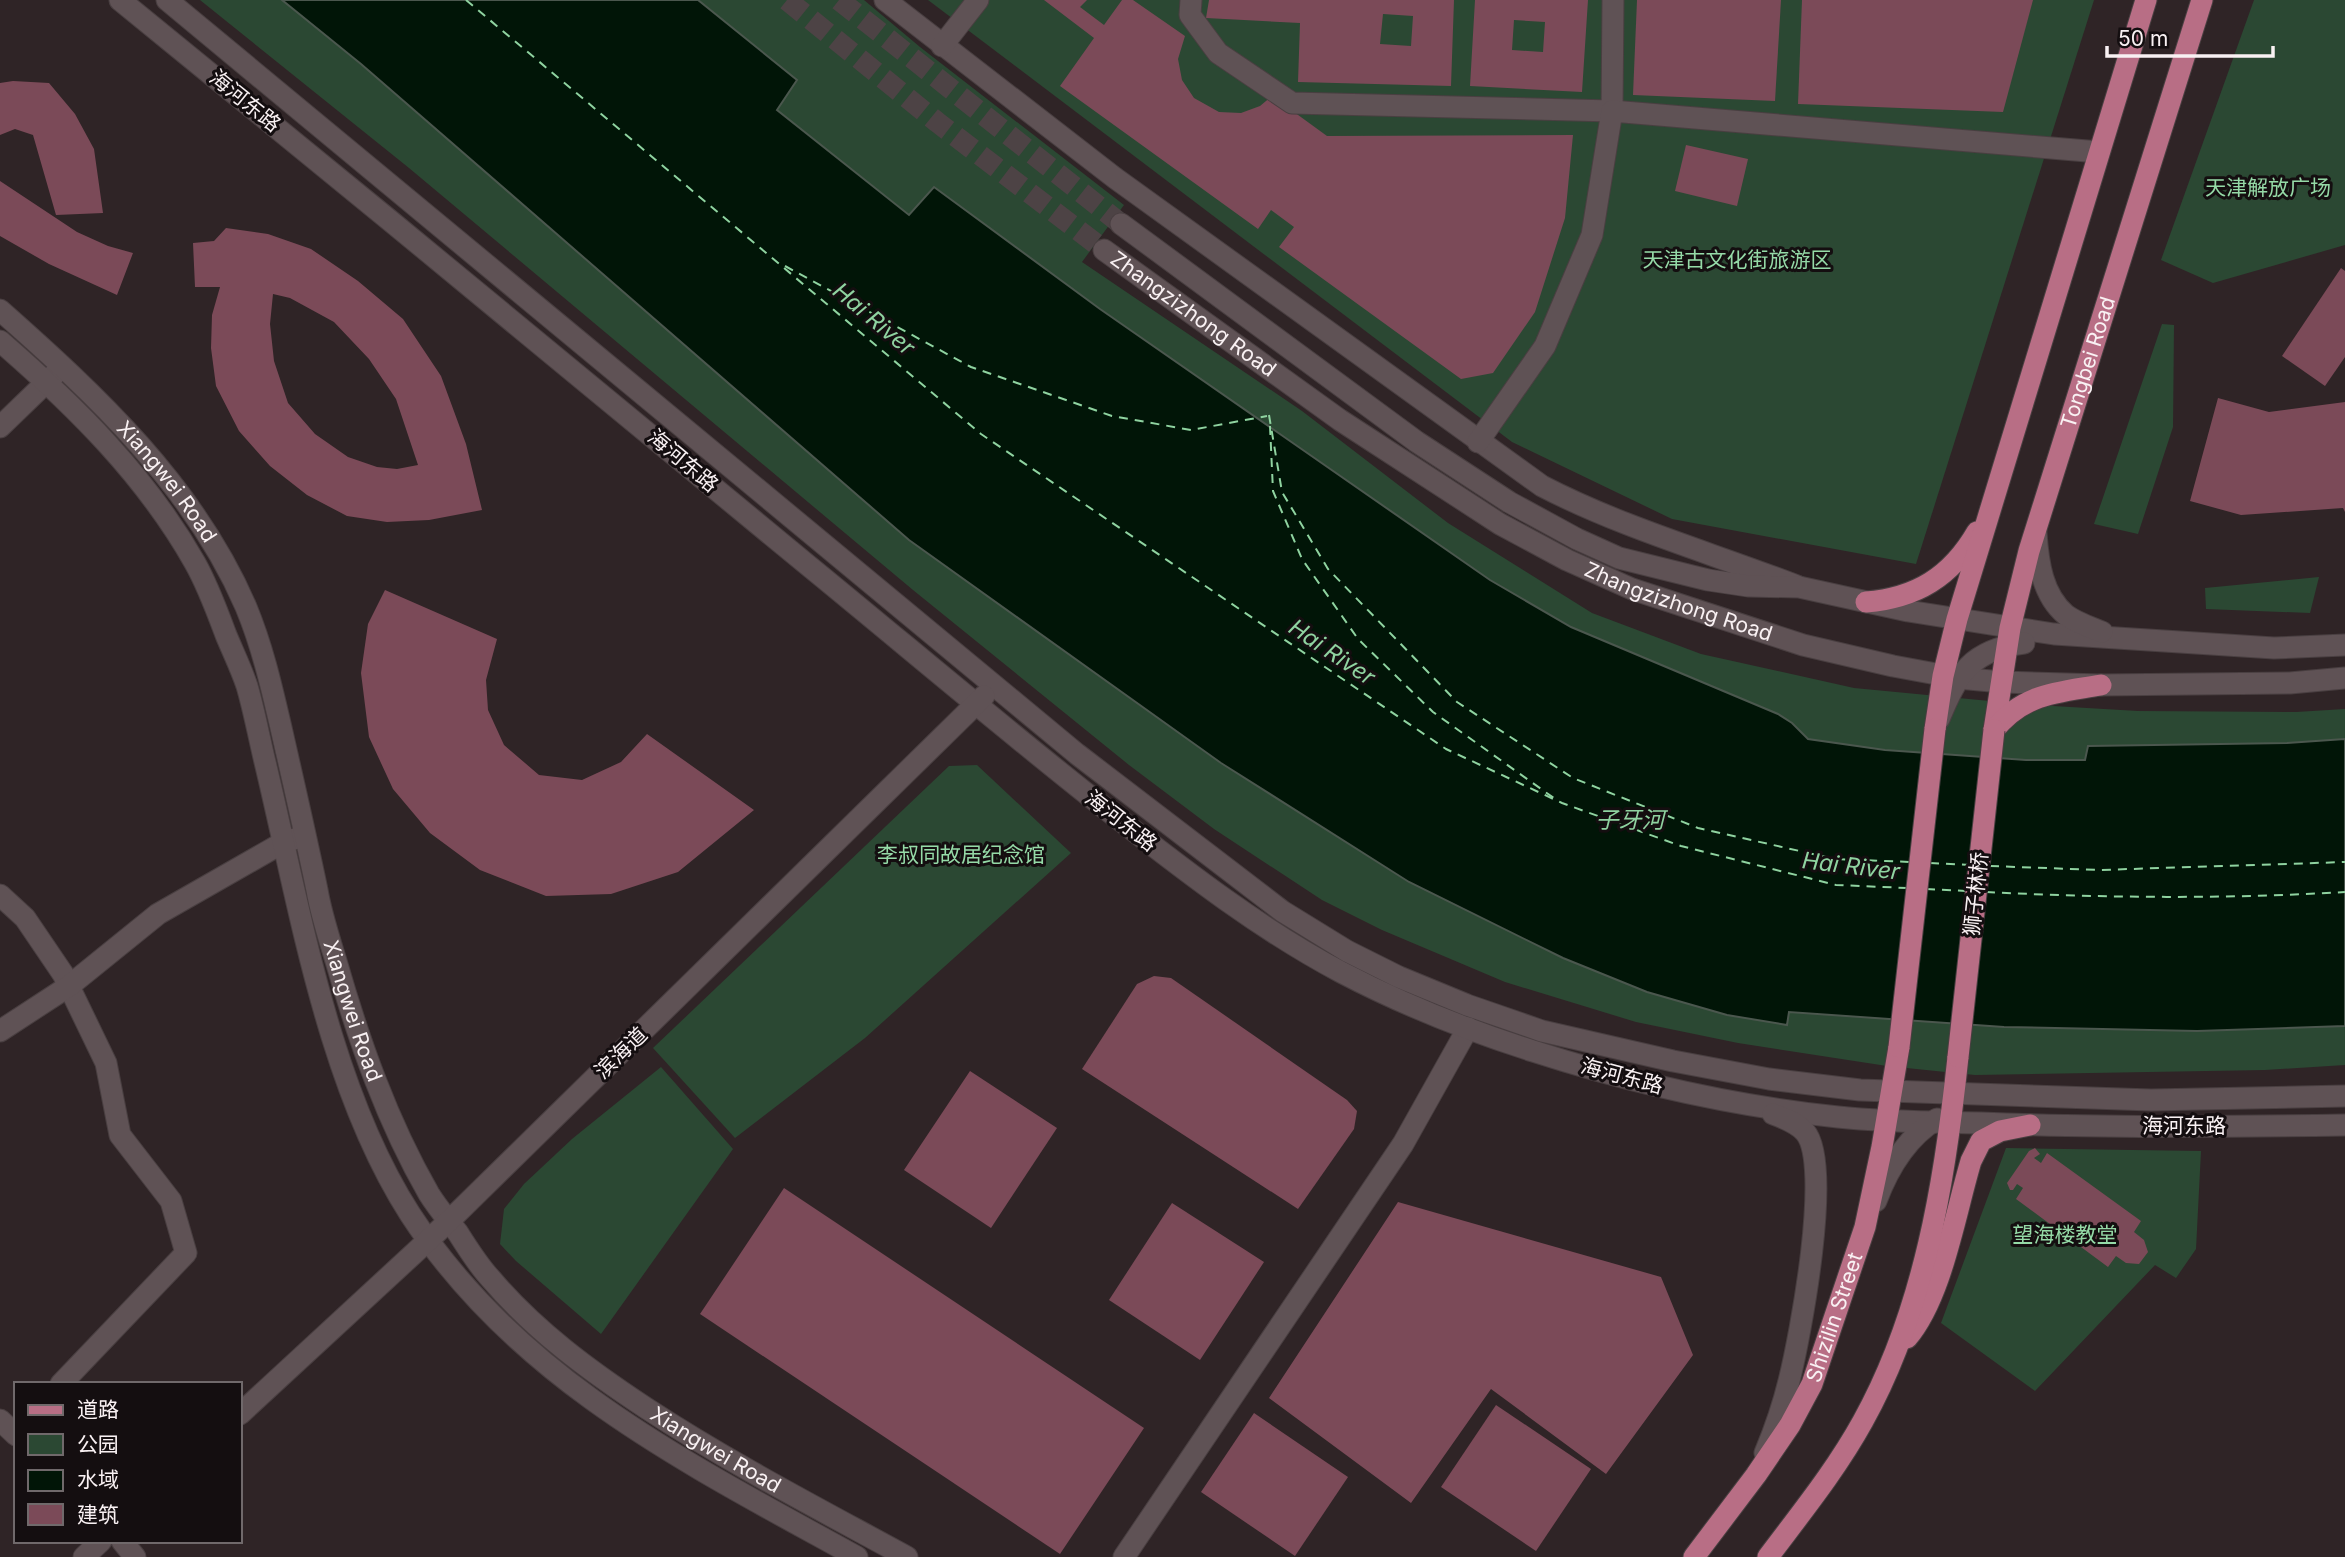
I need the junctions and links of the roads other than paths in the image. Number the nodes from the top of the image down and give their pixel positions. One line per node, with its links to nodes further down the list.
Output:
1 (120, 0): 33 (street, 海河东路)
2 (167, 0): 31 (street, 海河东路)
3 (885, 0): 9 (street)
4 (978, 0): 9 (street)
5 (1191, 0): 10 (street)
6 (1613, 0): 10 (street)
7 (2146, 0): 11 (main road)
8 (2202, 0): 21 (main road, Tongbei Road)
9 (942, 46): 19 (street)
10 (1612, 111): 11 (street); 19 (street)
11 (2099, 152): 20 (main road)
12 (1121, 224): 22 (street, Zhangzizhong Road)
13 (1104, 250): 28 (street, Zhangzizhong Road)
14 (0, 310): 16 (street, Xiangwei Road)
15 (0, 341): 17 (street, Xiangwei Road)
16 (63, 365): 17 (street); 35 (street, Xiangwei Road)
17 (47, 382): 18 (street); 36 (street, Xiangwei Road)
18 (0, 427)
19 (1478, 442): 22 (street)
20 (1987, 516): 23 (main road); 24 (main road)
21 (2036, 530): 25 (main road, Tongbei Road); 26 (street)
22 (1799, 587): 23 (street, Zhangzizhong Road)
23 (1866, 602): 24 (street, Zhangzizhong Road)
24 (1957, 619): 25 (street, Zhangzizhong Road); 28 (main road)
25 (2009, 637): 26 (street); 28 (street); 30 (main road, Tongbei Road)
26 (2116, 638): 27 (street)
27 (2345, 645)
28 (1951, 677): 30 (street, Zhangzizhong Road); 41 (main road, Shizilin Street, bridge)
29 (2345, 678): 32 (street, Zhangzizhong Road)
30 (2002, 682): 32 (street, Zhangzizhong Road); 34 (main road, Tongbei Road)
31 (996, 685): 33 (street, 滨海道); 41 (street, 海河东路)
32 (2101, 685): 34 (main road)
33 (976, 705): 39 (street, 海河东路); 48 (street, 滨海道)
34 (1994, 730): 44 (main road, 狮子林桥, bridge)
35 (306, 836): 36 (street); 48 (street, Xiangwei Road)
36 (284, 842): 38 (street); 50 (street, Xiangwei Road)
37 (0, 895): 38 (street)
38 (69, 986): 40 (street); 52 (street)
39 (1468, 1028): 43 (street, 海河东路); 62 (street)
40 (0, 1031)
41 (1892, 1091): 44 (street, 海河东路); 45 (main road, Shizilin Street)
42 (2345, 1096): 44 (street, 海河东路)
43 (1751, 1105): 45 (street, 海河东路); 54 (street)
44 (1946, 1113): 45 (street, 海河东路); 46 (street, 海河东路); 49 (street); 51 (main road)
45 (1886, 1121): 49 (main road, Shizilin Street)
46 (2029, 1125): 47 (street, 海河东路); 51 (main road)
47 (2345, 1125)
48 (449, 1221): 50 (street, 滨海道); 61 (street, Xiangwei Road)
49 (1865, 1227): 54 (main road, Shizilin Street)
50 (429, 1240): 53 (street, 滨海道); 60 (street, Xiangwei Road)
51 (1897, 1350): 63 (main road)
52 (63, 1382)
53 (242, 1412)
54 (1756, 1475): 57 (main road, Shizilin Street)
55 (99, 1543): 58 (street)
56 (124, 1543): 59 (street)
57 (1705, 1553)
58 (84, 1557)
59 (135, 1557)
60 (857, 1557)
61 (907, 1557)
62 (1124, 1557)
63 (1769, 1557)

